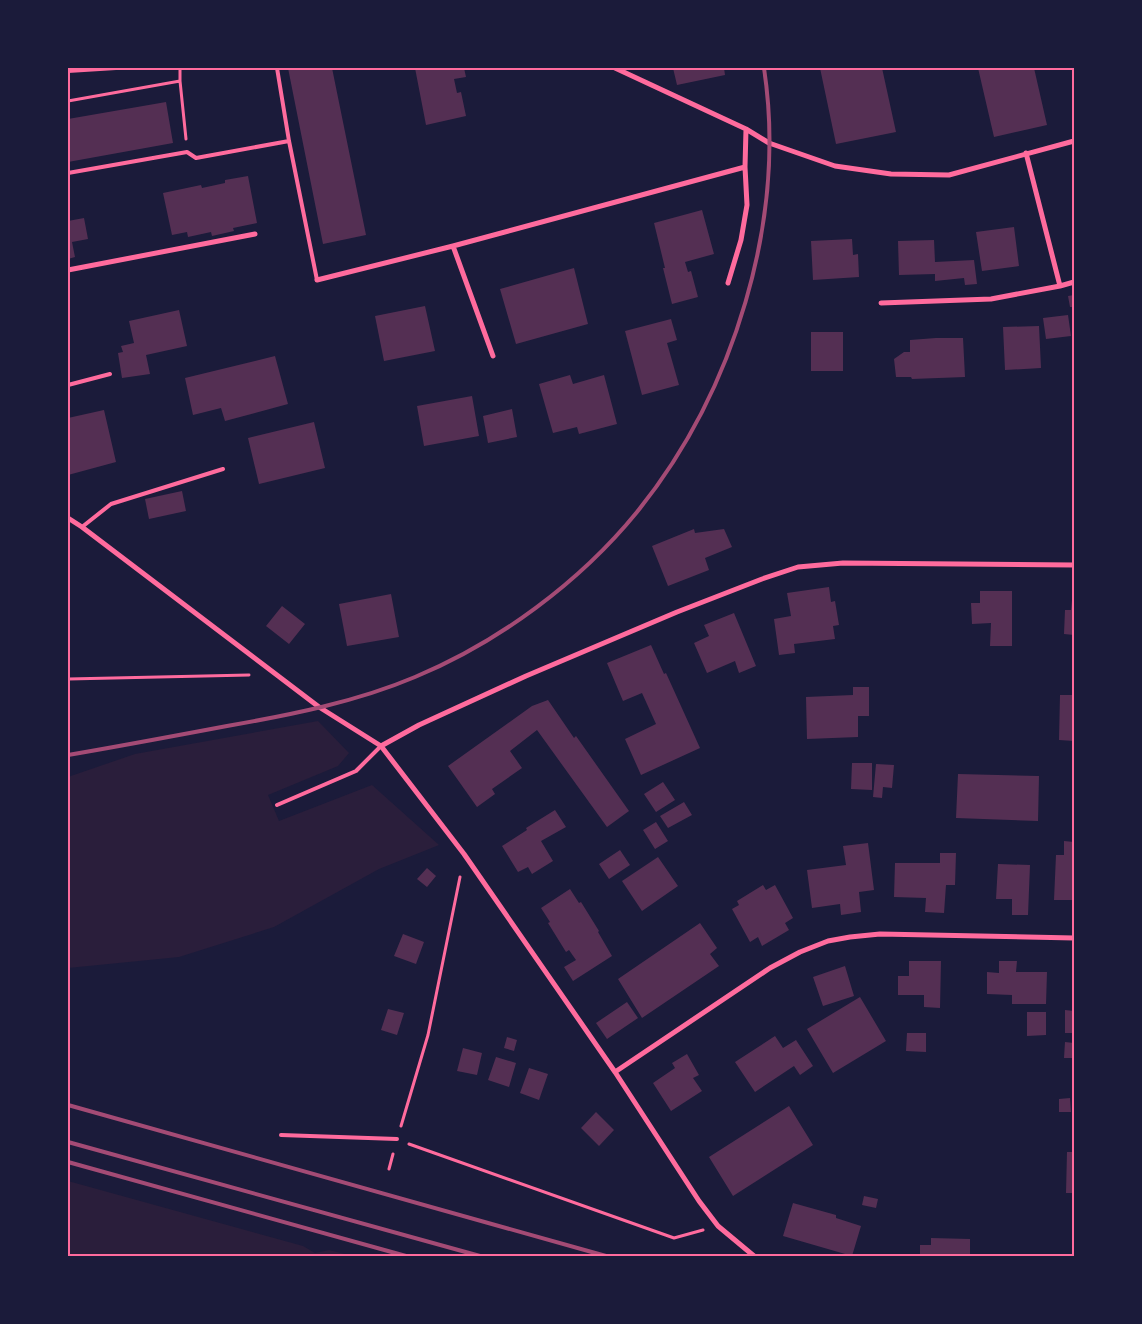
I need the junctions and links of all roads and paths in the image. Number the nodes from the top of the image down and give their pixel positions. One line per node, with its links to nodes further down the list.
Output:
1 (116, 68): 5 (lane)
2 (180, 68): 6 (path)
3 (277, 68): 9 (lane)
4 (614, 68): 8 (street)
5 (68, 70)
6 (180, 81): 7 (path); 11 (path)
7 (68, 101)
8 (746, 129): 12 (street); 13 (street)
9 (289, 141): 11 (lane); 18 (lane)
10 (1074, 142): 12 (street)
11 (188, 152): 14 (lane)
12 (1026, 153): 21 (street)
13 (745, 167): 16 (street); 20 (street)
14 (68, 173)
15 (255, 234): 17 (street)
16 (453, 246): 18 (street); 23 (street)
17 (68, 270)
18 (317, 280)
19 (1074, 282): 21 (street)
20 (728, 283)
21 (1060, 286): 22 (street)
22 (881, 303)
23 (492, 356)
24 (110, 374): 25 (lane)
25 (68, 385)
26 (223, 468): 28 (lane)
27 (68, 518): 28 (street)
28 (82, 527): 30 (street)
29 (1074, 565): 32 (street)
30 (276, 674): 31 (path); 32 (street)
31 (68, 679)
32 (381, 746): 33 (lane); 34 (street)
33 (277, 805)
34 (464, 854): 36 (street); 38 (path)
35 (1074, 938): 36 (street)
36 (615, 1072): 40 (street)
37 (280, 1135): 38 (lane)
38 (397, 1139): 39 (path); 40 (path)
39 (389, 1169)
40 (718, 1226): 41 (street)
41 (754, 1256)

